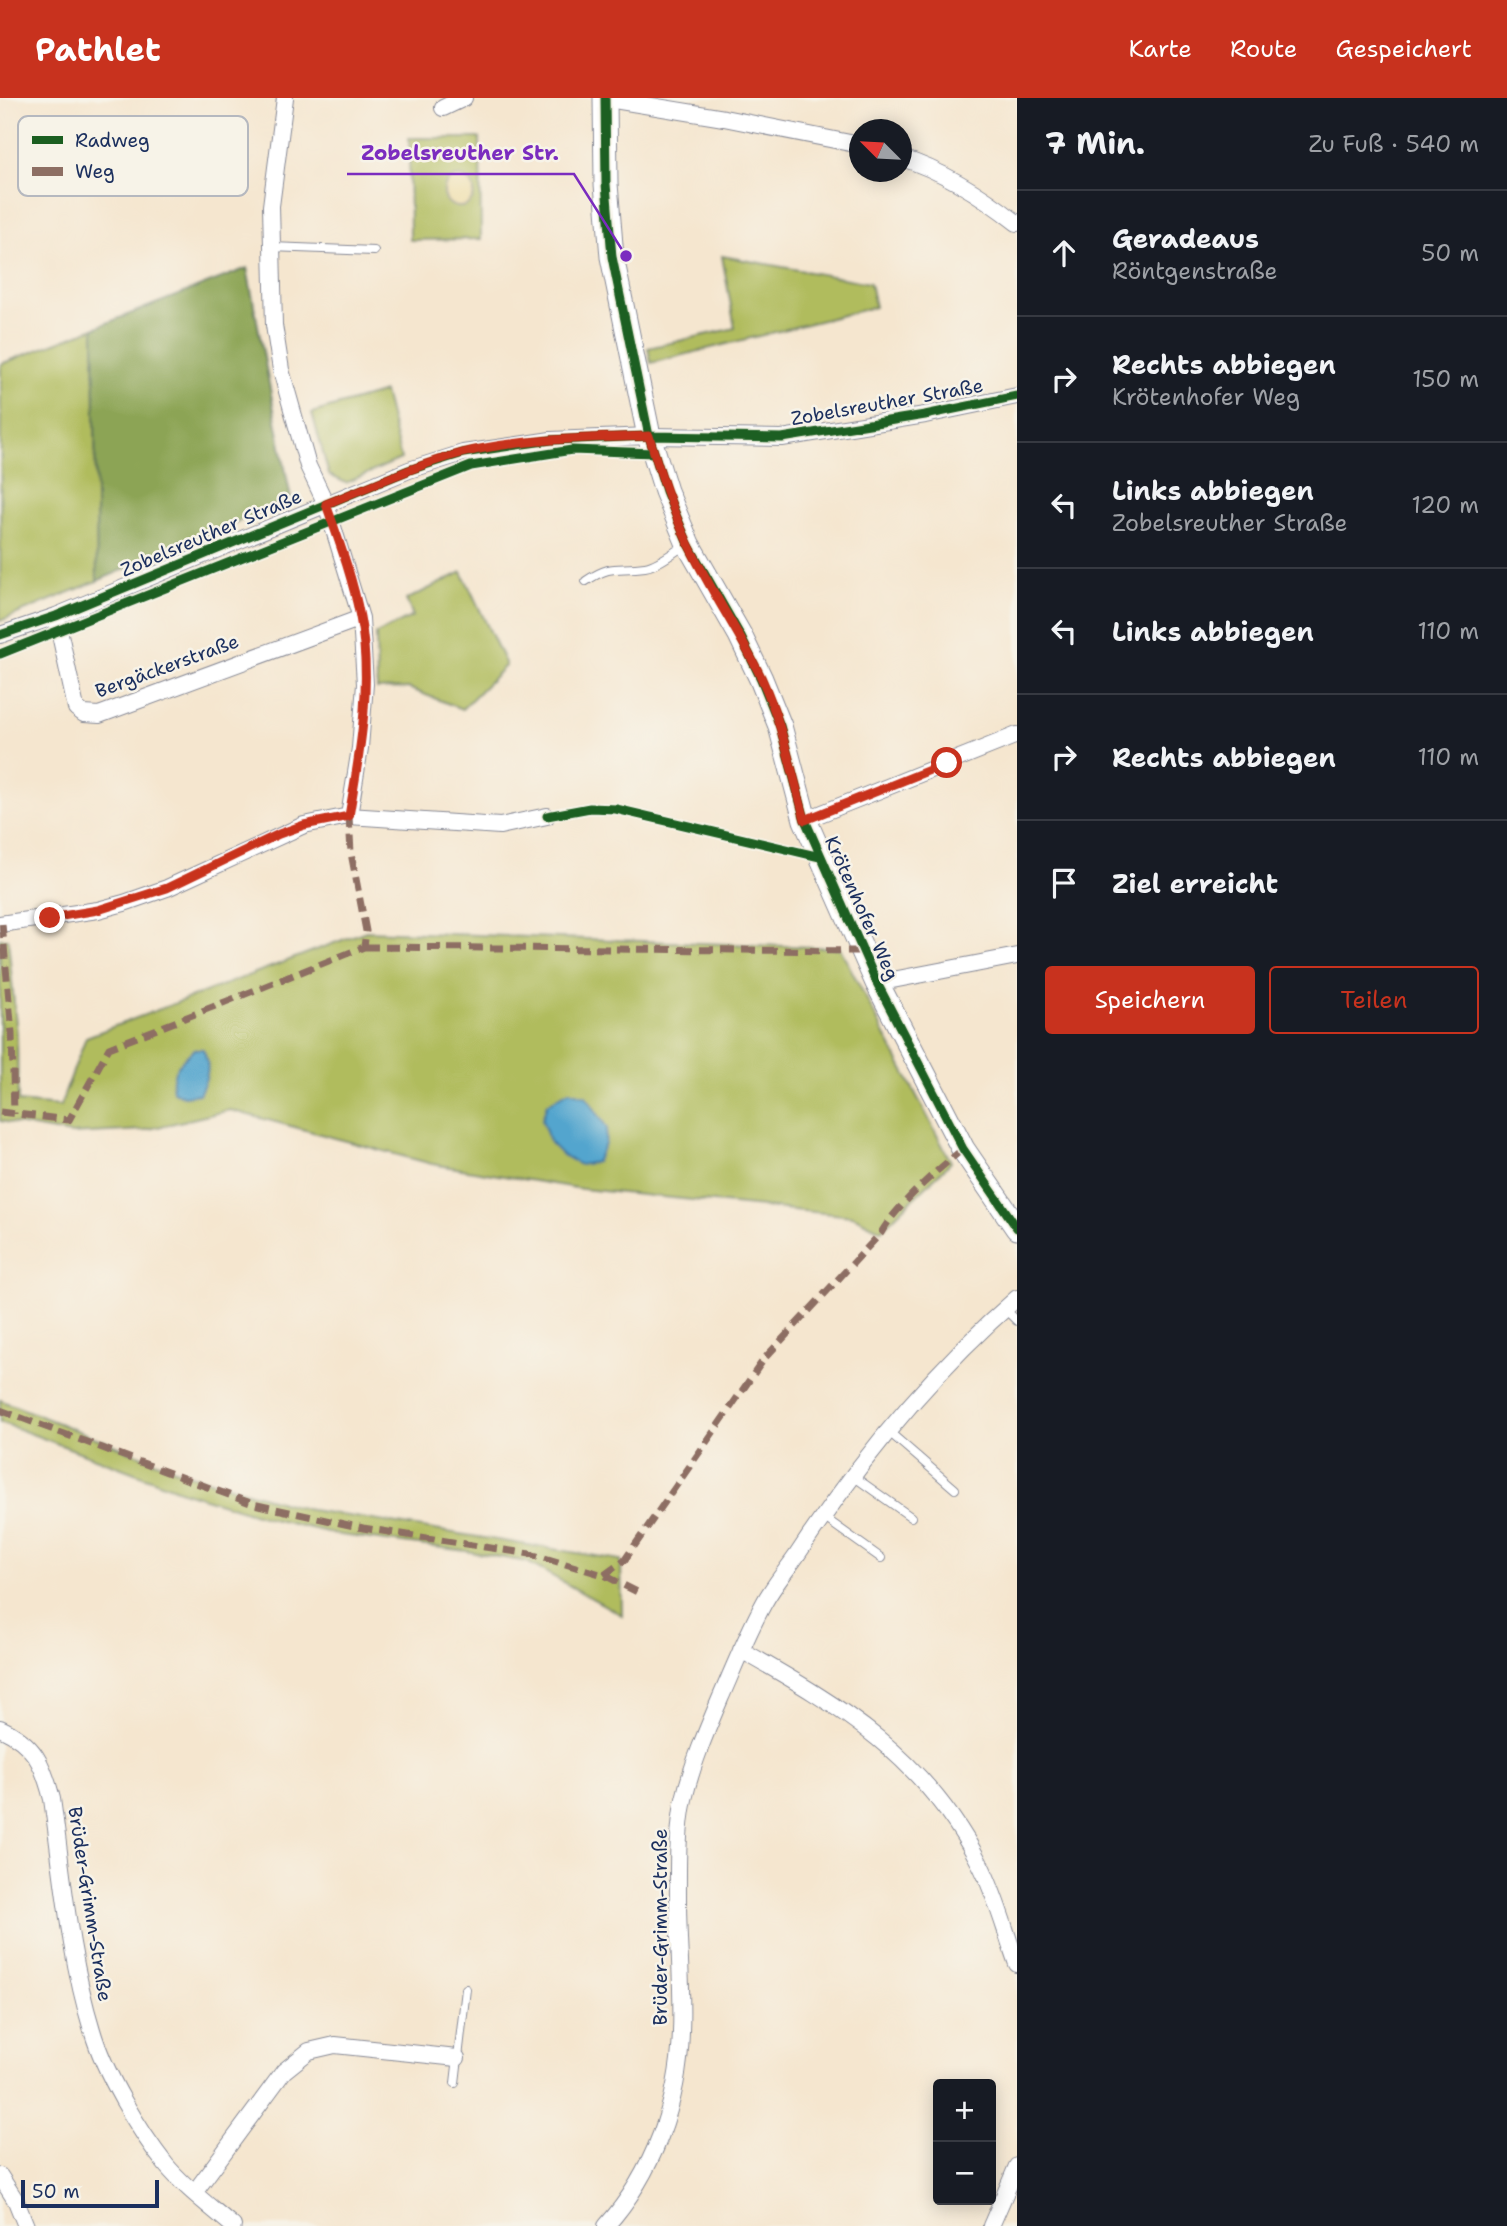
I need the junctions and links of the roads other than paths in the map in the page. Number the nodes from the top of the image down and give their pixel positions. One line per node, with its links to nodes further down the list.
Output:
1 (285, 98): 8 (street)
2 (464, 98): 4 (street)
3 (604, 98): 5 (street); 11 (street, Krötenhofer Weg)
4 (443, 108)
5 (849, 143)
6 (912, 163): 7 (street)
7 (1017, 223)
8 (271, 247): 9 (lane); 12 (street)
9 (374, 251)
10 (1017, 396): 11 (street, Zobelsreuther Straße)
11 (649, 436): 12 (street, Zobelsreuther Straße); 13 (street, Krötenhofer Weg)
12 (326, 504): 15 (street, Zobelsreuther Straße); 16 (street)
13 (688, 544): 14 (lane); 21 (street, Krötenhofer Weg)
14 (586, 581)
15 (57, 616): 16 (street, Bergäckerstraße); 17 (street, Zobelsreuther Straße)
16 (360, 618): 19 (street)
17 (0, 635)
18 (1017, 735): 21 (street)
19 (349, 816): 20 (street); 22 (street)
20 (547, 817)
21 (805, 820): 24 (street, Krötenhofer Weg)
22 (0, 924)
23 (1017, 956): 24 (street)
24 (877, 983): 25 (street, Krötenhofer Weg)
25 (1017, 1228)
26 (1011, 1303): 27 (lane); 28 (street, Brüder-Grimm-Straße)
27 (1017, 1321)
28 (888, 1432): 29 (street, Brüder-Grimm-Straße); 30 (lane)
29 (853, 1476): 31 (street, Brüder-Grimm-Straße); 32 (lane)
30 (955, 1489)
31 (822, 1516): 33 (lane); 34 (street, Brüder-Grimm-Straße)
32 (911, 1517)
33 (881, 1558)
34 (741, 1650): 36 (street); 45 (street, Brüder-Grimm-Straße)
35 (0, 1728): 42 (street, Brüder-Grimm-Straße)
36 (1017, 1964)
37 (466, 1989): 38 (lane)
38 (457, 2058): 39 (lane); 42 (street)
39 (455, 2083)
40 (1017, 2165): 46 (street)
41 (0, 2176): 43 (street)
42 (194, 2193): 44 (street, Brüder-Grimm-Straße)
43 (26, 2226)
44 (233, 2226)
45 (606, 2226)
46 (991, 2226)

